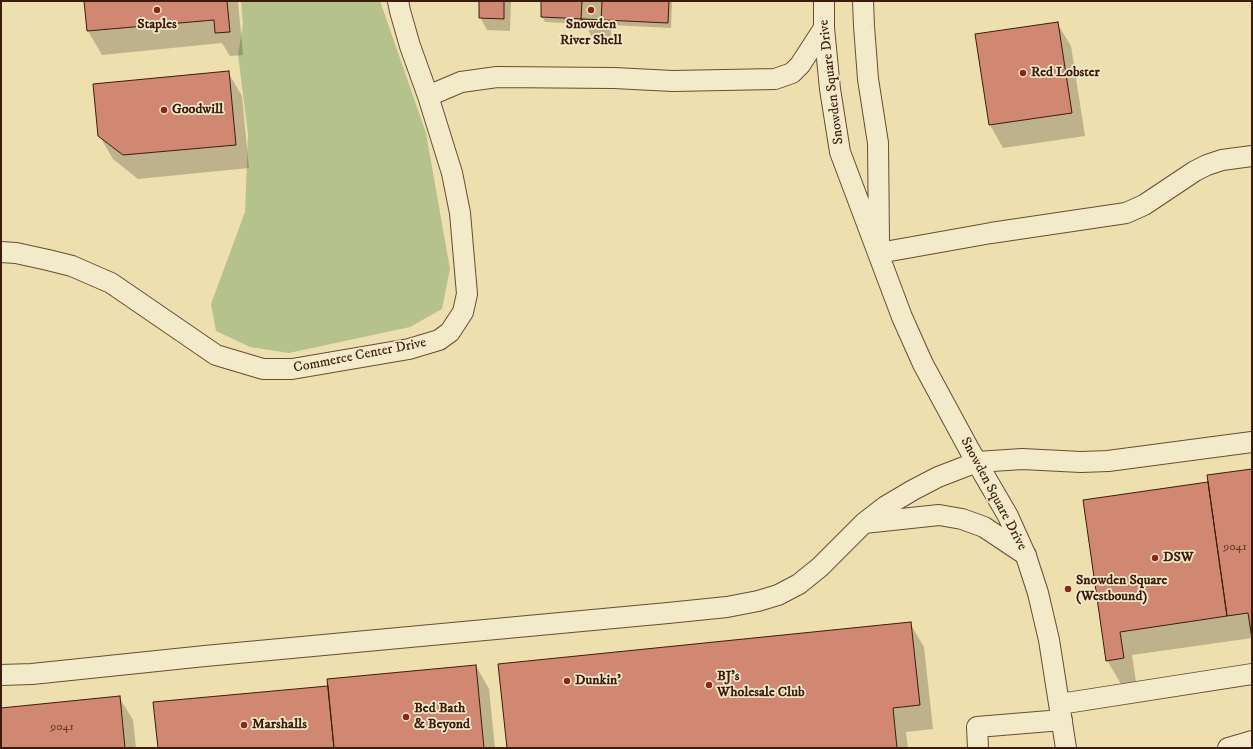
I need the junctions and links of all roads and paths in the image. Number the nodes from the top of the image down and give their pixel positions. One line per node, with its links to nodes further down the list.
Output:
1 (398, 1): 5 (street, Commerce Center Drive)
2 (824, 1): 4 (street, Snowden Square Drive)
3 (863, 1): 8 (street, Snowden Square Drive)
4 (824, 28): 5 (street); 8 (street, Snowden Square Drive)
5 (428, 96): 7 (street, Commerce Center Drive)
6 (1252, 156): 8 (street)
7 (1, 252)
8 (879, 253): 10 (street, Snowden Square Drive)
9 (1252, 442): 10 (street)
10 (977, 462): 11 (street); 12 (street, Snowden Square Drive)
11 (864, 523): 12 (street); 14 (street)
12 (1026, 556): 15 (street, Snowden Square Drive)
13 (1252, 674): 15 (street)
14 (1, 675)
15 (1061, 712): 17 (street); 18 (street, Snowden Square Drive)
16 (1252, 741): 19 (street)
17 (978, 748)
18 (1066, 748)
19 (1228, 748)

